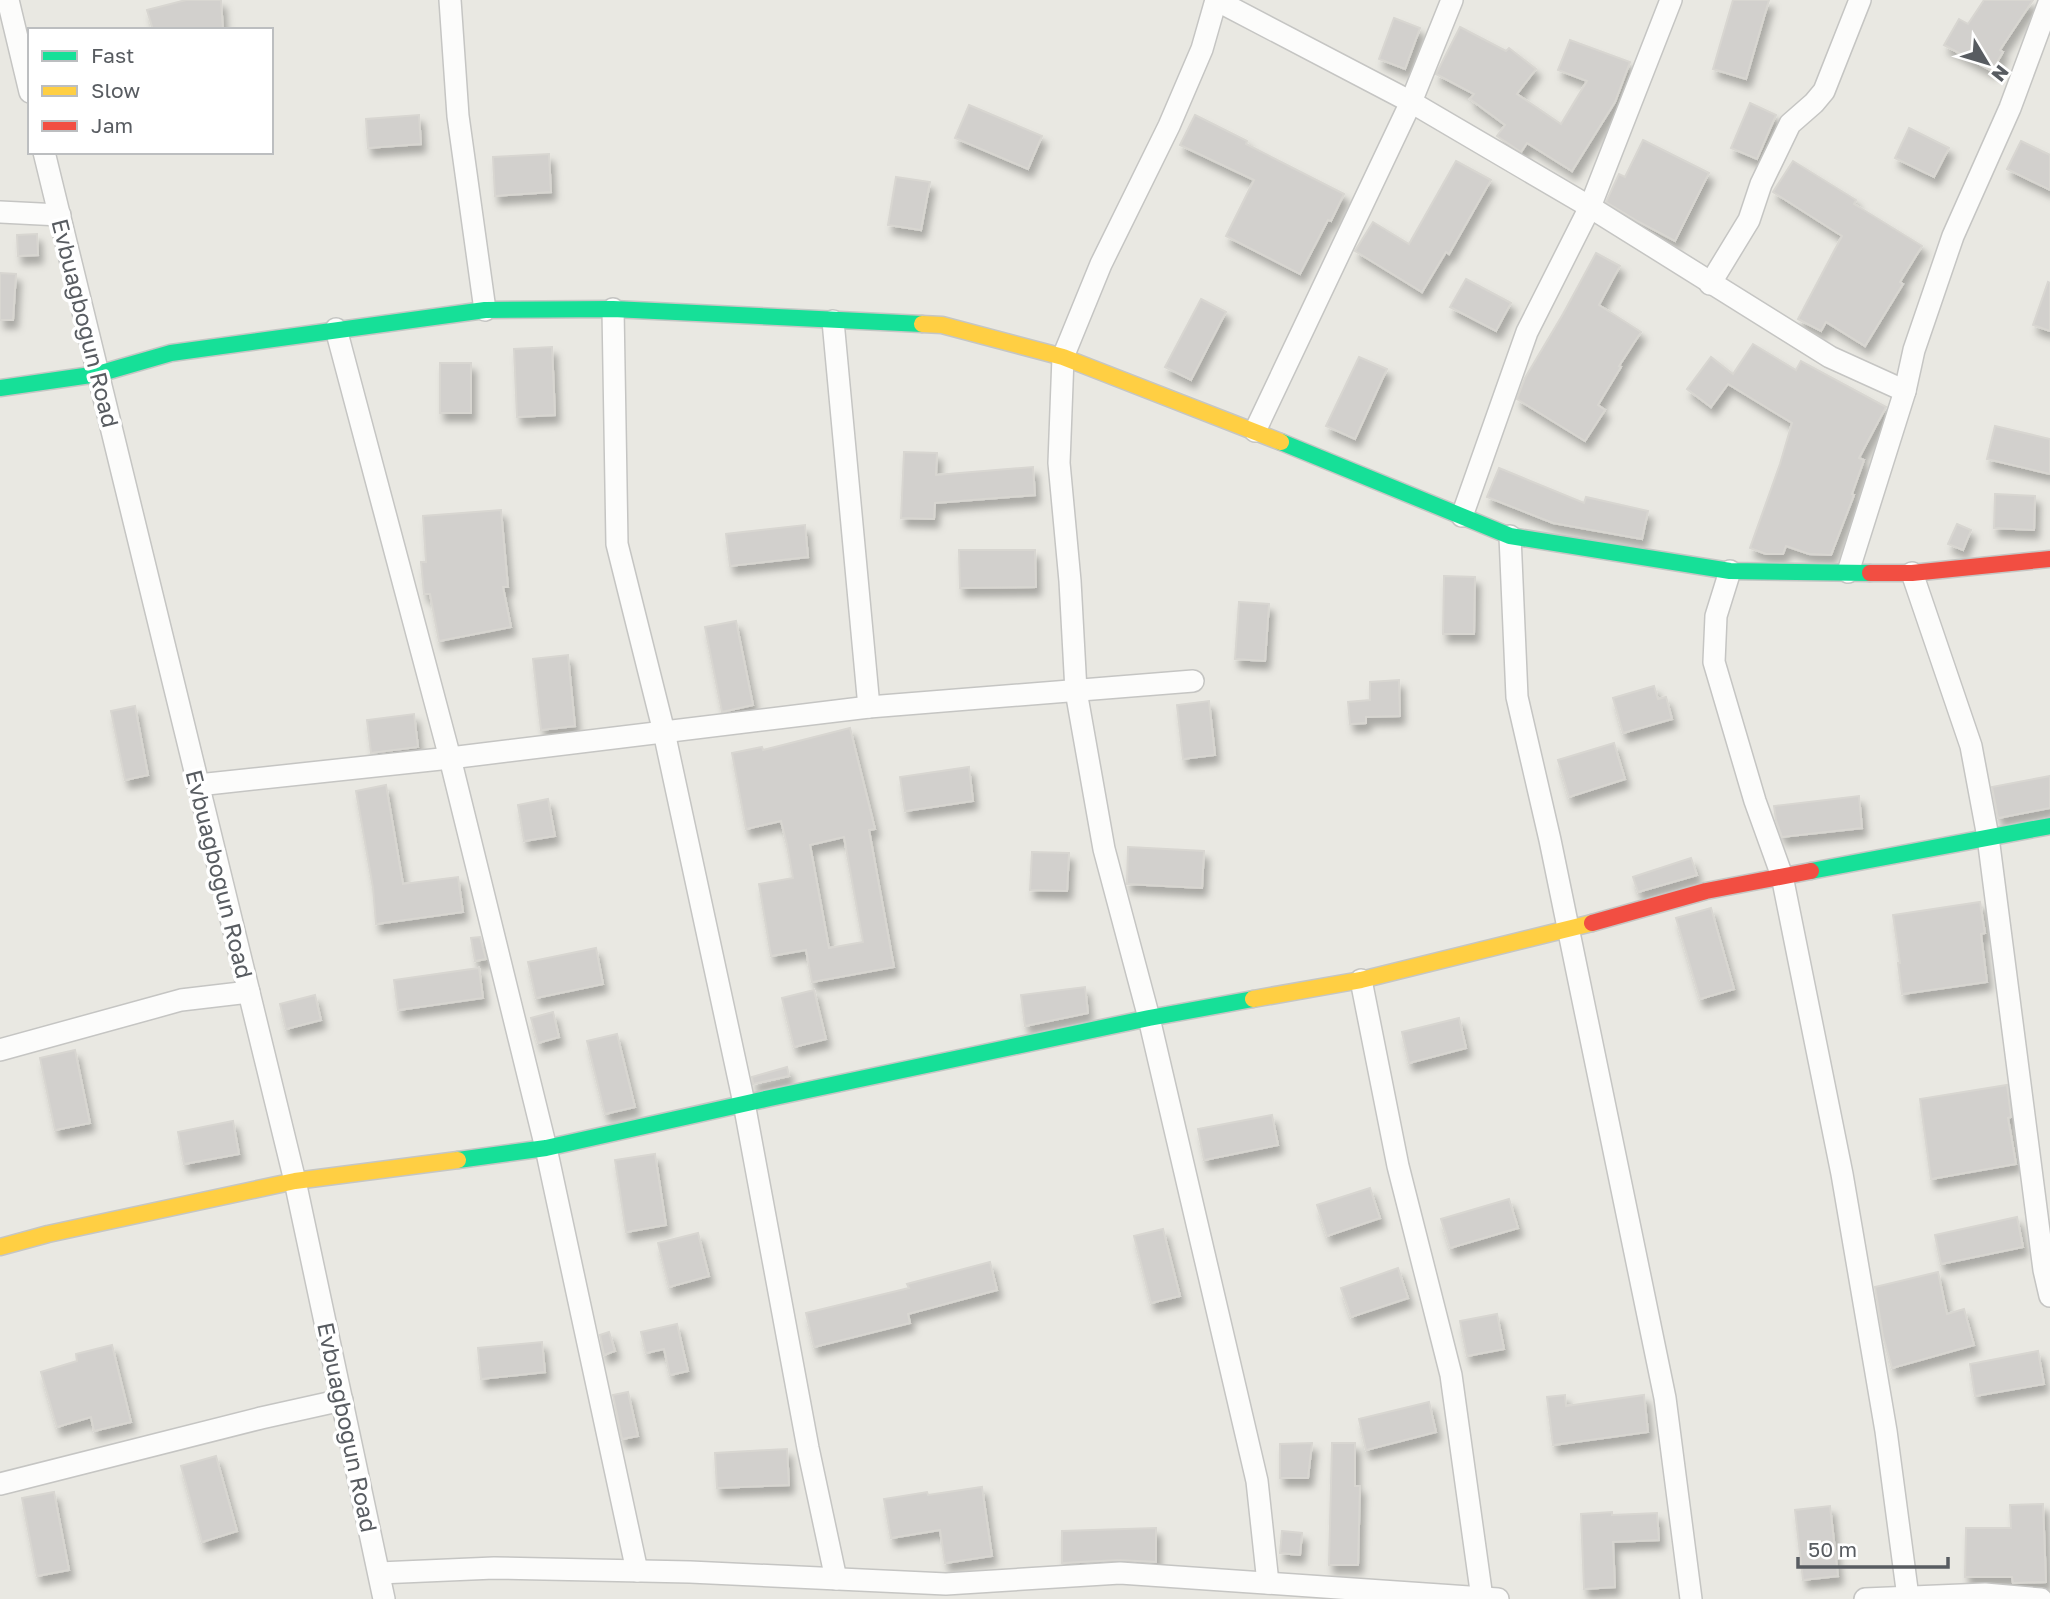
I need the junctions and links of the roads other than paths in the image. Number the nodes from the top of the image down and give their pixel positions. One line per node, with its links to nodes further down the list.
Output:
1 (8, 0): 8 (street)
2 (450, 0): 16 (street)
3 (1216, 0): 9 (street); 19 (street)
4 (1452, 0): 9 (street)
5 (1671, 0): 11 (street)
6 (1860, 0): 14 (street)
7 (2050, 0): 22 (street)
8 (28, 84)
9 (1410, 102): 11 (street); 23 (street)
10 (45, 154): 13 (street, Evbuagbogun Road)
11 (1590, 207): 14 (street); 24 (street)
12 (0, 212): 13 (street)
13 (60, 215): 20 (street, Evbuagbogun Road)
14 (1710, 284): 22 (street)
15 (613, 309): 16 (street); 17 (street); 33 (street)
16 (485, 310): 18 (street)
17 (833, 321): 19 (street); 32 (street)
18 (337, 330): 20 (street); 34 (street)
19 (1063, 357): 23 (street); 31 (street)
20 (98, 374): 21 (street); 35 (street, Evbuagbogun Road)
21 (0, 388)
22 (1905, 391): 28 (street)
23 (1255, 431): 24 (street)
24 (1462, 516): 25 (street)
25 (1510, 536): 27 (street); 39 (street)
26 (2049, 556): 29 (street)
27 (1730, 571): 28 (street); 38 (street)
28 (1848, 572): 29 (street)
29 (1912, 573): 37 (street)
30 (1193, 681): 31 (street)
31 (1076, 691): 32 (street); 42 (street)
32 (869, 707): 33 (street)
33 (664, 732): 34 (street); 44 (street)
34 (450, 758): 35 (street); 45 (street)
35 (198, 785): 41 (street, Evbuagbogun Road)
36 (2050, 826): 37 (street)
37 (1988, 837): 38 (street); 48 (street)
38 (1782, 876): 39 (street); 55 (street)
39 (1568, 930): 40 (street); 58 (street)
40 (1361, 979): 42 (street); 56 (street)
41 (249, 992): 43 (street); 46 (street, Evbuagbogun Road)
42 (1149, 1018): 44 (street); 54 (street)
43 (0, 1050)
44 (744, 1103): 45 (street); 53 (street)
45 (546, 1148): 46 (street); 51 (street)
46 (295, 1181): 47 (street); 49 (street, Evbuagbogun Road)
47 (0, 1247)
48 (2050, 1296)
49 (342, 1400): 50 (street); 52 (street, Evbuagbogun Road)
50 (0, 1484)
51 (637, 1571): 52 (street); 53 (street)
52 (379, 1573): 57 (street, Evbuagbogun Road)
53 (836, 1579): 54 (street)
54 (1268, 1583): 56 (street)
55 (1908, 1597): 59 (street); 60 (street)
56 (1490, 1598)
57 (384, 1599)
58 (1691, 1599)
59 (1865, 1599)
60 (2041, 1599)

